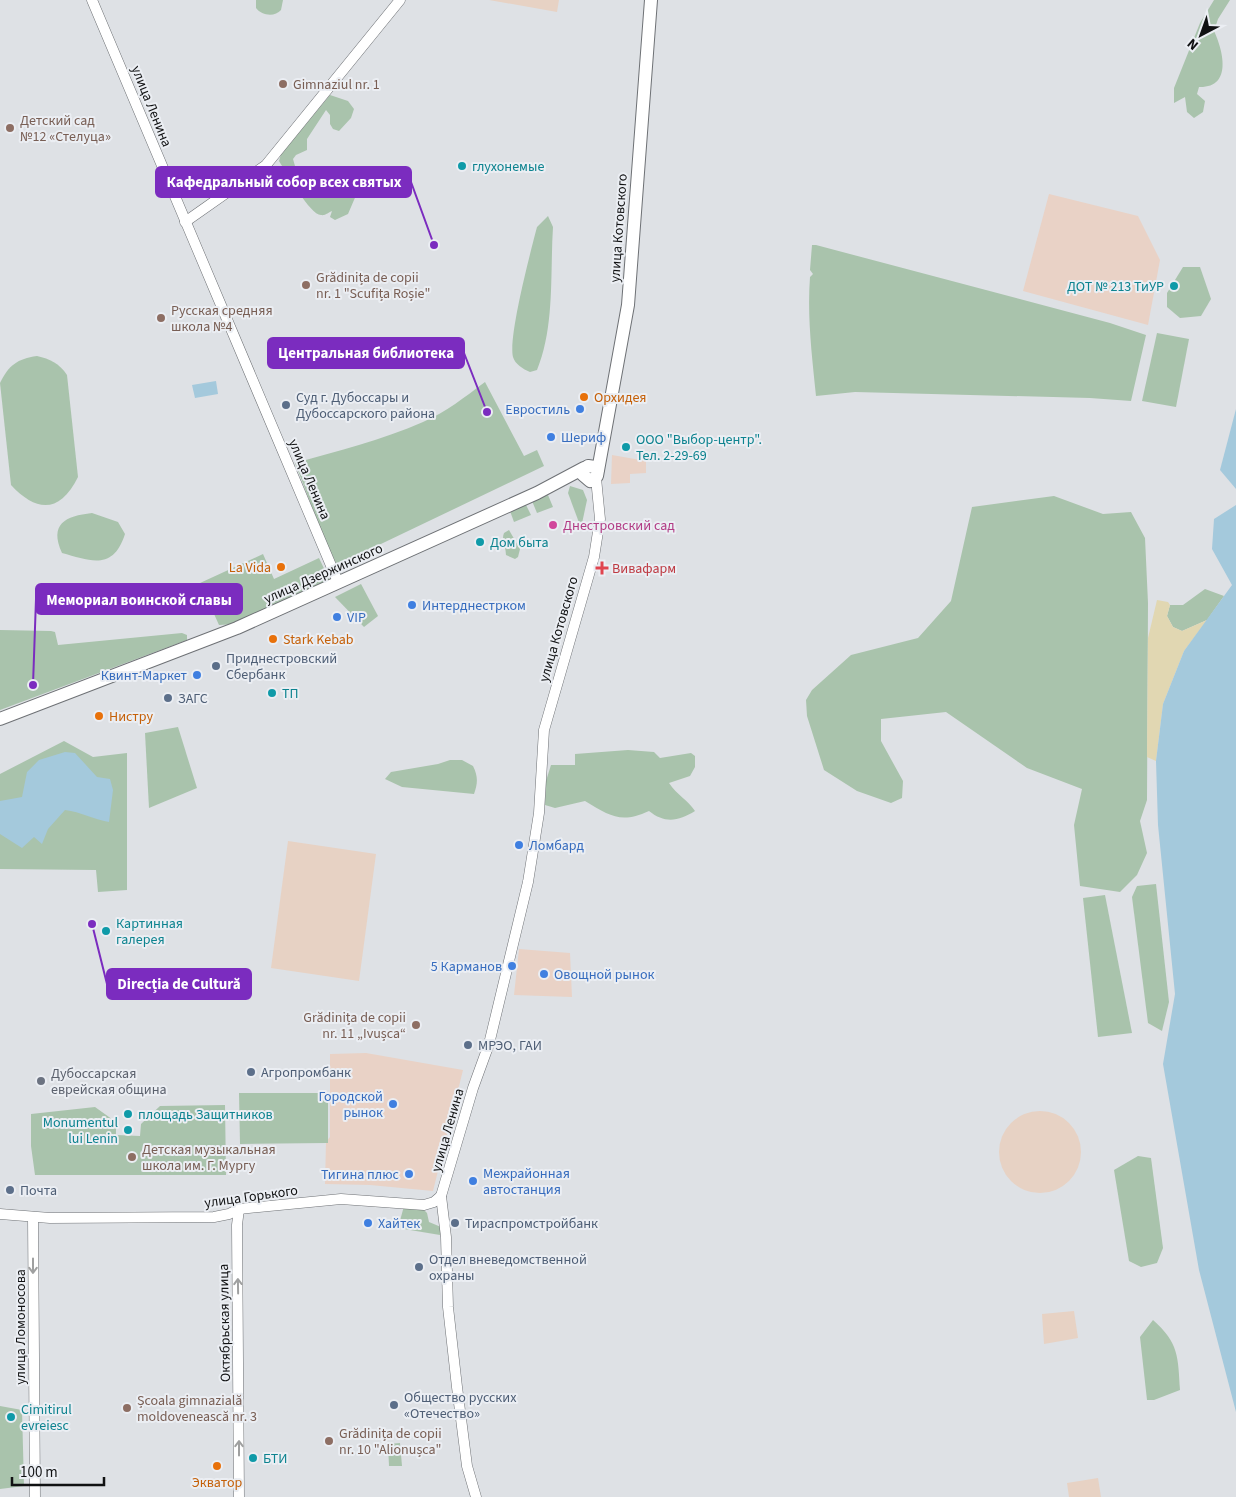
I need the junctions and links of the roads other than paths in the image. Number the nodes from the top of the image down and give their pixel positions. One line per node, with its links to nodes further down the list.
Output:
1 (92, 0): 4 (street, улица Ленина)
2 (400, 0): 4 (street)
3 (651, 0): 5 (highway, улица Котовского)
4 (185, 222): 6 (street, улица Ленина)
5 (590, 474): 6 (highway, улица Дзержинского); 8 (street, улица Котовского)
6 (338, 582): 7 (highway, улица Дзержинского)
7 (0, 719)
8 (541, 774): 9 (street, улица Ленина)
9 (441, 1196): 10 (street, улица Горького); 15 (street, улица Ленина)
10 (239, 1209): 12 (street, улица Горького); 14 (street, Октябрьская улица, one-way to 10)
11 (0, 1214): 12 (street, улица Горького)
12 (33, 1217): 13 (street, улица Ломоносова, one-way to 13)
13 (34, 1497)
14 (239, 1497)
15 (476, 1497)

